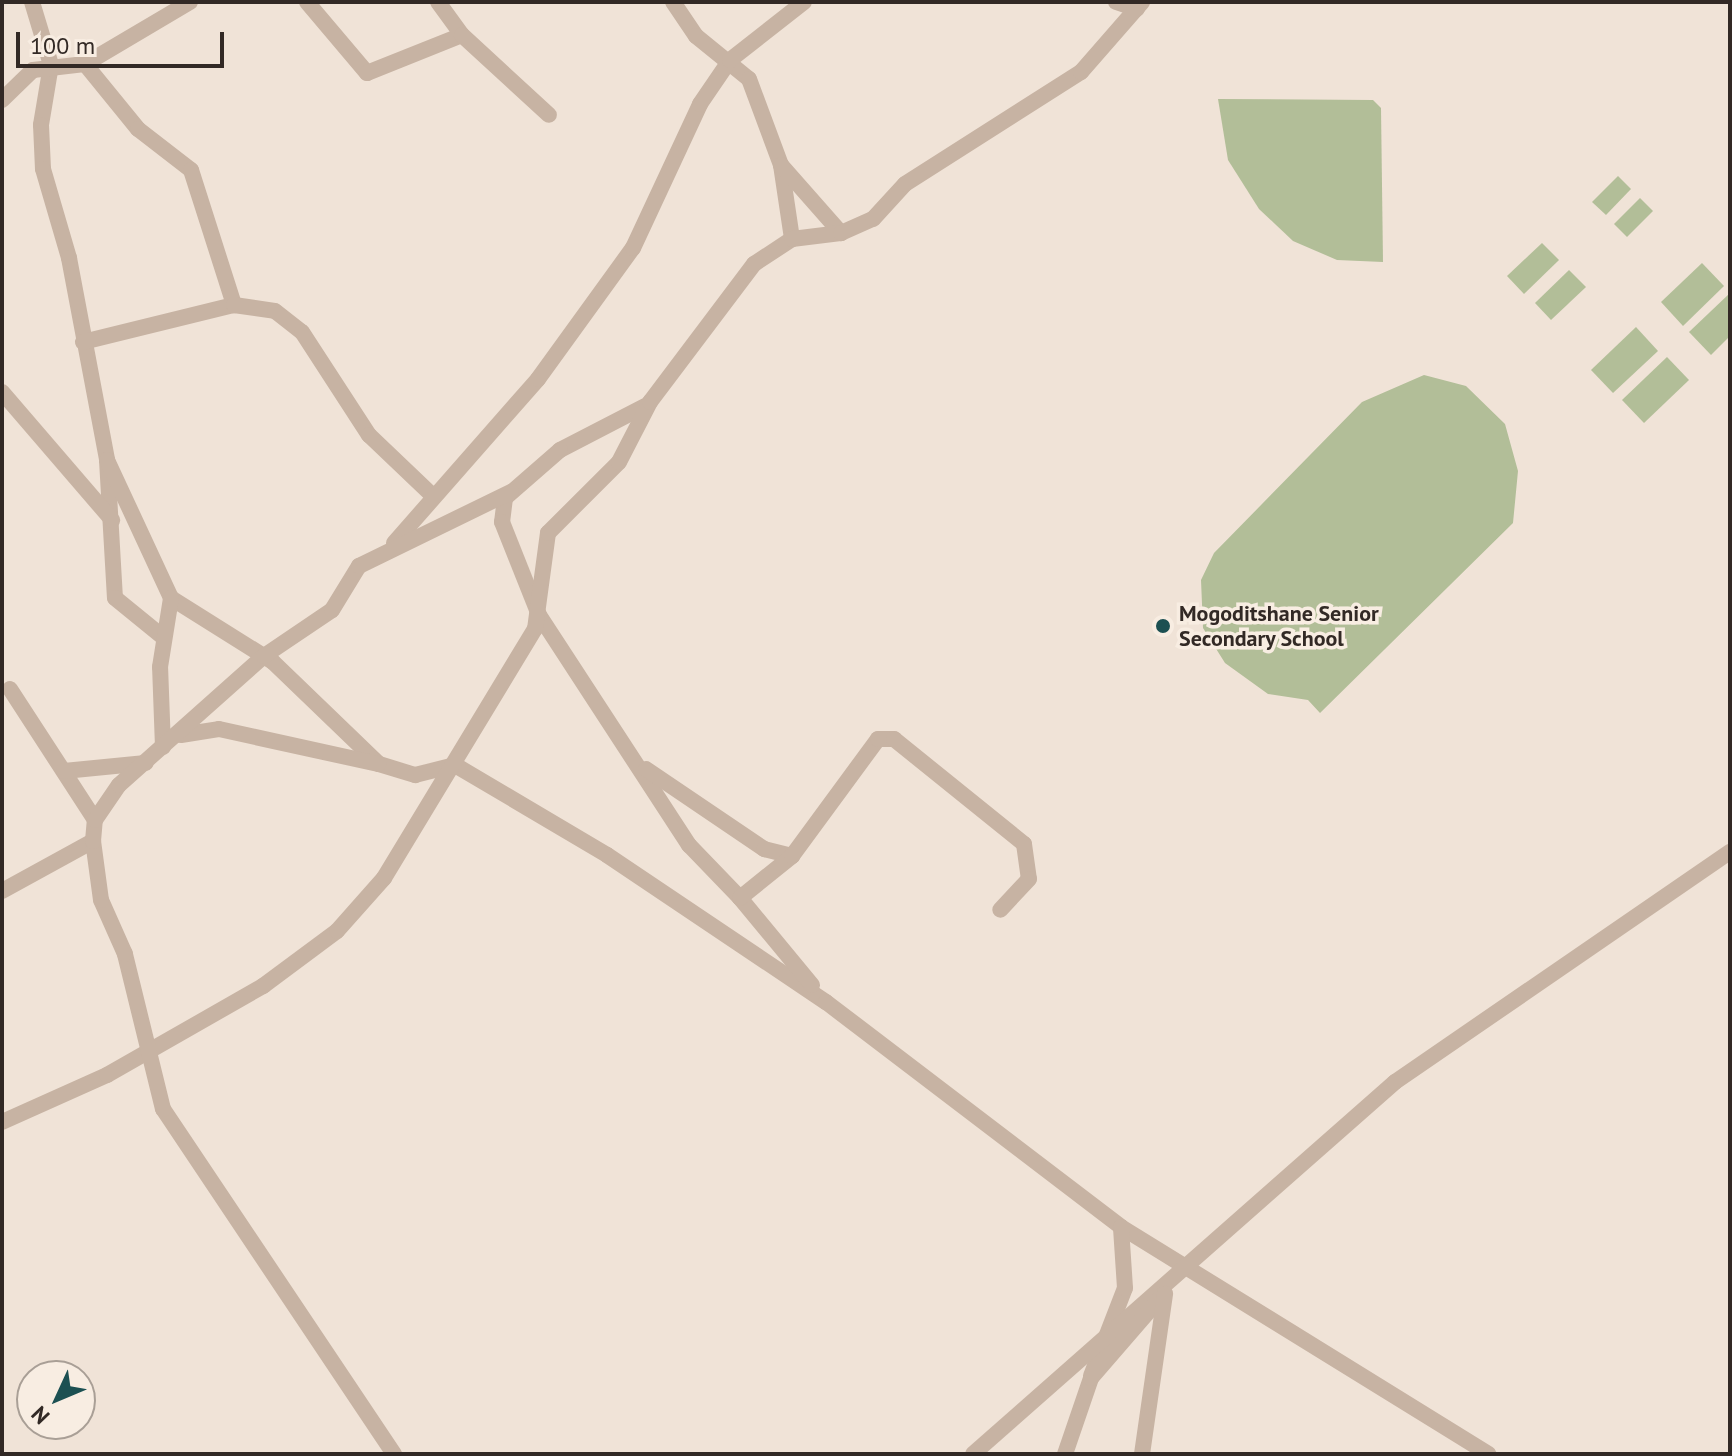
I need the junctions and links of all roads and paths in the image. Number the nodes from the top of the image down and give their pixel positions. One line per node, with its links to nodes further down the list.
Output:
1 (32, 2): 12 (street)
2 (190, 2): 11 (street)
3 (307, 2): 9 (street)
4 (438, 2): 9 (street)
5 (673, 2): 10 (street)
6 (804, 2): 10 (street)
7 (1116, 2): 8 (street)
8 (1139, 6): 16 (street)
9 (462, 35): 14 (street)
10 (730, 60): 15 (street); 24 (street)
11 (85, 64): 12 (street); 18 (street)
12 (51, 65): 13 (street); 19 (street)
13 (2, 100)
14 (549, 115)
15 (781, 165): 16 (street); 17 (street)
16 (841, 233): 17 (street)
17 (792, 239): 21 (street)
18 (234, 305): 19 (street); 24 (street)
19 (83, 342): 22 (street)
20 (2, 392): 25 (street)
21 (650, 402): 23 (street); 28 (street)
22 (107, 460): 25 (street); 27 (street)
23 (511, 492): 26 (street); 28 (street)
24 (433, 496): 26 (street)
25 (112, 520): 29 (street)
26 (385, 553): 30 (street)
27 (171, 598): 29 (street); 30 (street)
28 (539, 615): 34 (street); 37 (street)
29 (164, 638): 33 (street)
30 (264, 656): 32 (street); 36 (street)
31 (10, 689): 38 (street)
32 (181, 735): 33 (street); 36 (street)
33 (163, 747): 35 (street)
34 (630, 755): 42 (street); 44 (street)
35 (147, 763): 38 (street); 39 (street)
36 (379, 764): 37 (street)
37 (455, 765): 46 (street); 47 (street)
38 (64, 771): 39 (street)
39 (95, 820): 40 (street)
40 (93, 841): 43 (street); 47 (street)
41 (1730, 852): 50 (street)
42 (792, 856): 44 (street); 45 (street)
43 (2, 891)
44 (740, 898): 46 (street)
45 (1000, 910)
46 (826, 1002): 49 (street)
47 (152, 1049): 48 (street); 54 (street)
48 (2, 1122)
49 (1121, 1227): 50 (street); 52 (street)
50 (1189, 1266): 51 (street); 58 (street)
51 (1166, 1290): 52 (street); 53 (street); 57 (street)
52 (1105, 1331): 53 (street); 55 (street)
53 (1091, 1378): 56 (street)
54 (394, 1454)
55 (973, 1454)
56 (1065, 1454)
57 (1142, 1454)
58 (1488, 1454)

